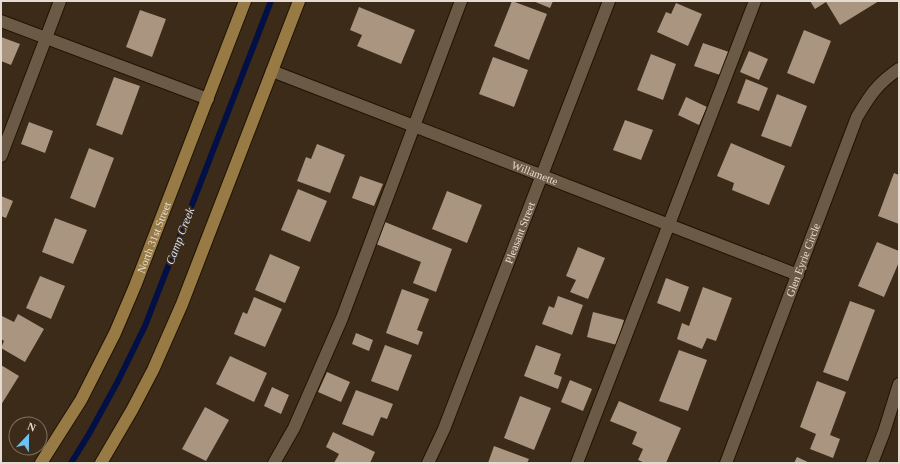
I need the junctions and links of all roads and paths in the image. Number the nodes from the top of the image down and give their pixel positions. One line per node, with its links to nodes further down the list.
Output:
1 (60, 1): 8 (street)
2 (246, 1): 11 (main road, North 31st Street)
3 (299, 1): 10 (main road)
4 (461, 1): 12 (street)
5 (609, 1): 14 (street, Pleasant Street)
6 (755, 1): 15 (street)
7 (1, 21): 8 (street)
8 (45, 39): 11 (street); 13 (street)
9 (899, 69): 16 (street, Glen Eyrie Circle)
10 (272, 71): 12 (street, Willamette); 19 (main road)
11 (208, 99): 18 (main road, North 31st Street)
12 (413, 127): 14 (street, Willamette); 20 (street)
13 (1, 156)
14 (541, 175): 15 (street, Willamette); 21 (street, Pleasant Street)
15 (668, 225): 16 (street, Willamette); 22 (street)
16 (798, 275): 23 (street, Glen Eyrie Circle)
17 (899, 384): 24 (street)
18 (41, 463)
19 (101, 463)
20 (274, 463)
21 (428, 463)
22 (577, 463)
23 (726, 463)
24 (872, 463)

